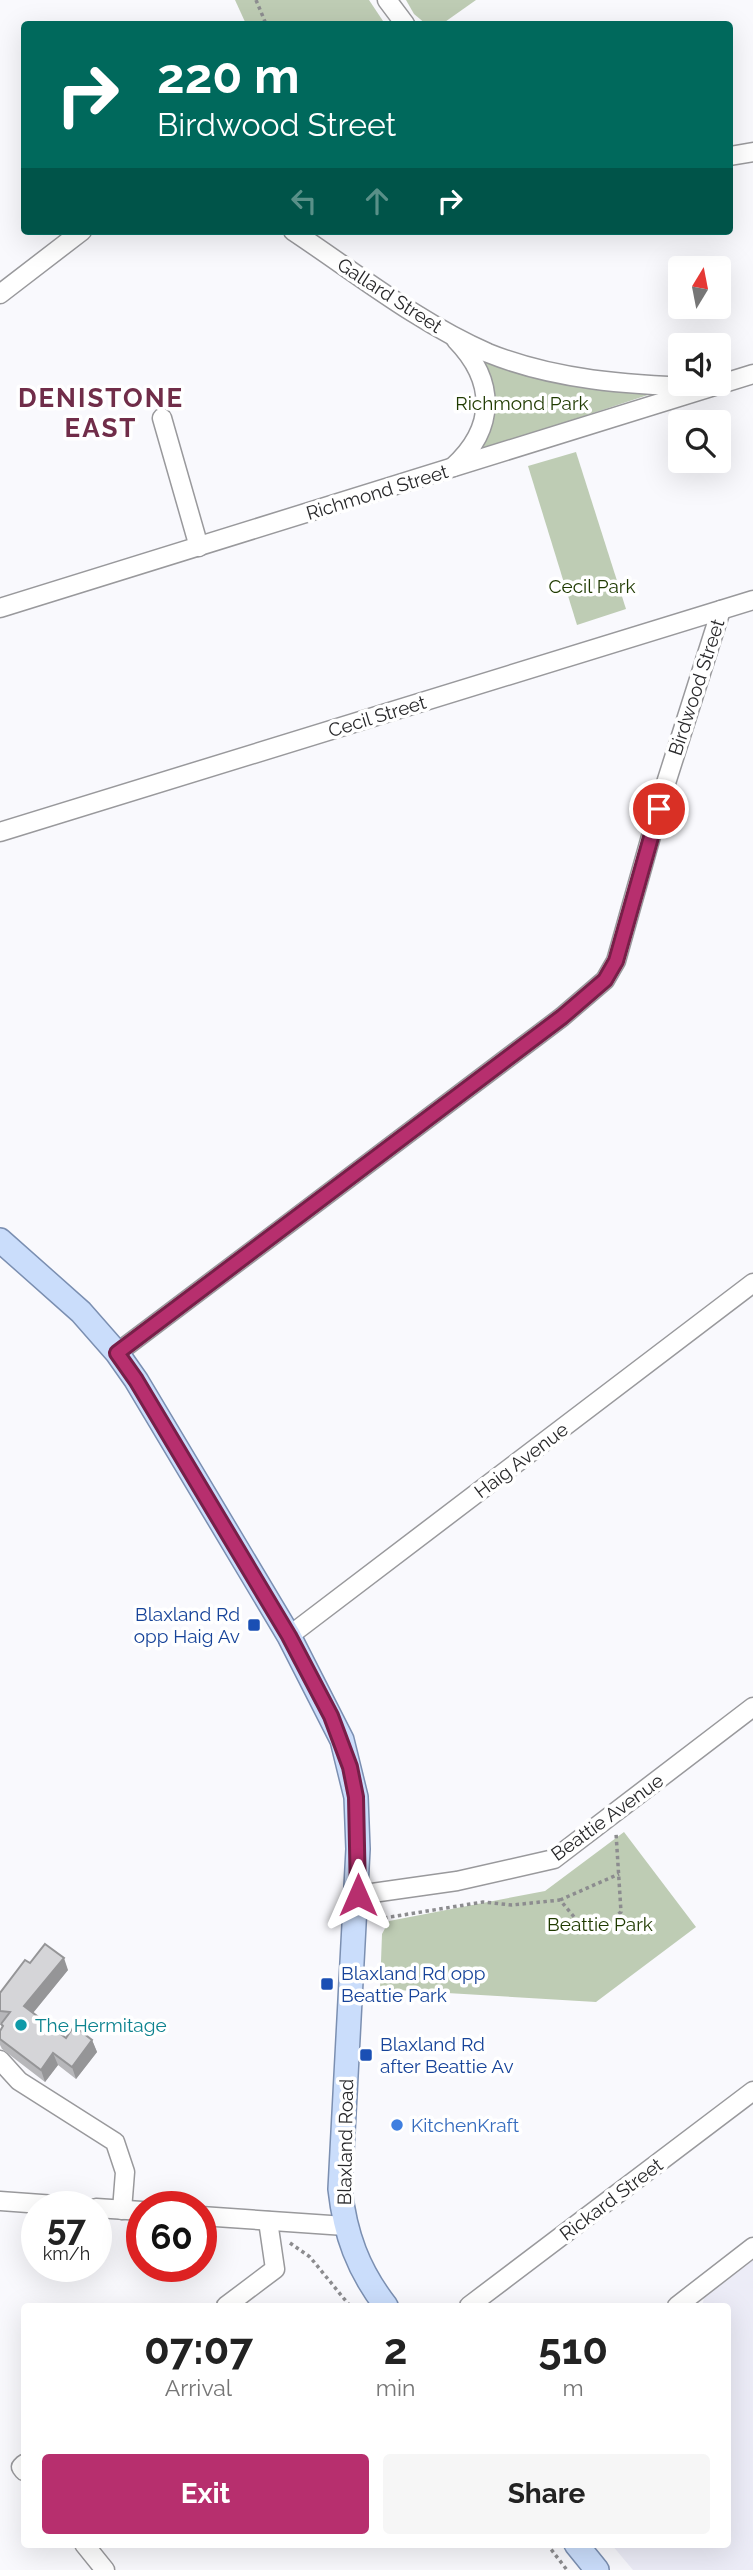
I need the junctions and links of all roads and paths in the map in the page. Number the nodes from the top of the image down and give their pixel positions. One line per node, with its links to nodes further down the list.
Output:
1 (256, 0): 3 (path)
2 (387, 0): 4 (street)
3 (266, 21)
4 (403, 21)
5 (753, 152): 6 (street)
6 (733, 155)
7 (77, 235): 9 (street)
8 (299, 235): 10 (street, Gallard Street)
9 (0, 294)
10 (451, 335): 13 (street, Gallard Street); 16 (street, Gallard Street)
11 (753, 374): 12 (street, Richmond Street)
12 (731, 381)
13 (668, 386)
14 (683, 396): 16 (street, Richmond Street)
15 (162, 418): 17 (street)
16 (449, 470): 17 (street, Richmond Street)
17 (200, 547): 19 (street, Richmond Street)
18 (753, 600): 20 (street, Cecil Street)
19 (0, 608)
20 (721, 610): 21 (street, Cecil Street); 24 (street, Birdwood Street)
21 (0, 832)
22 (0, 1240): 24 (main road, Blaxland Road)
23 (753, 1283): 25 (street, Haig Avenue)
24 (117, 1353): 25 (main road, Blaxland Road)
25 (289, 1636): 29 (main road, Blaxland Road)
26 (753, 1707): 27 (street, Beattie Avenue)
27 (617, 1813): 28 (path); 29 (street, Beattie Avenue)
28 (619, 1874): 30 (path); 30 (path)
29 (358, 1895): 41 (main road, Blaxland Road)
30 (560, 1900): 31 (path)
31 (384, 1918)
32 (0, 2060): 37 (street)
33 (753, 2091): 46 (street, Rickard Street)
34 (0, 2201): 35 (street)
35 (21, 2203)
36 (112, 2209): 37 (street)
37 (122, 2210): 38 (street)
38 (126, 2210)
39 (217, 2217): 40 (street)
40 (275, 2221): 41 (street); 43 (street); 44 (path)
41 (345, 2226): 45 (main road, Blaxland Road)
42 (753, 2247): 47 (street)
43 (230, 2303)
44 (348, 2303)
45 (384, 2303)
46 (473, 2303)
47 (681, 2303)
48 (87, 2548): 51 (street)
49 (550, 2548): 52 (path)
50 (579, 2548): 53 (main road)
51 (105, 2570)
52 (567, 2570)
53 (597, 2570)

